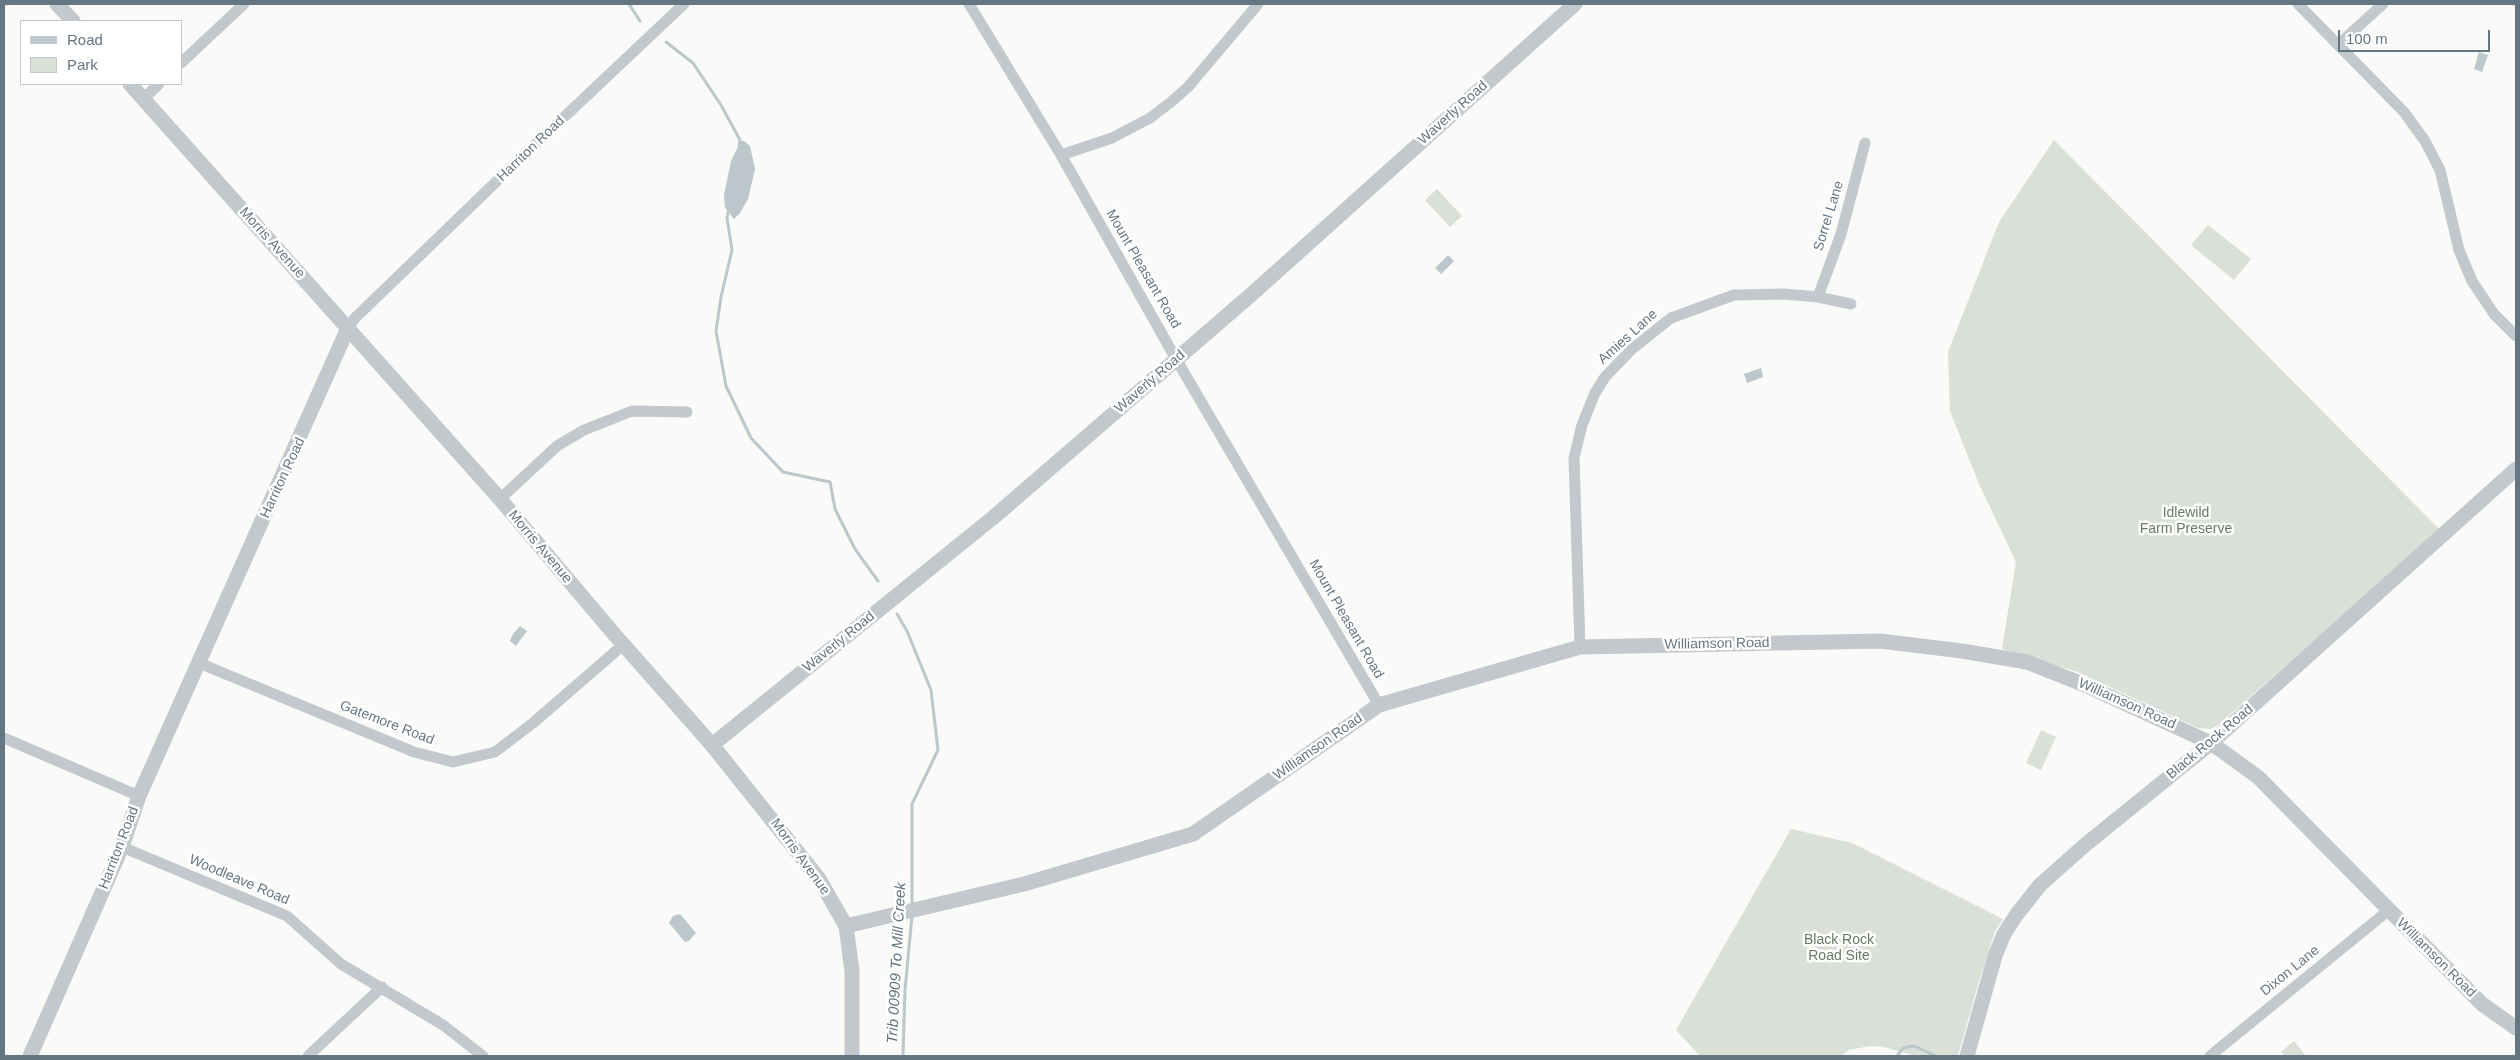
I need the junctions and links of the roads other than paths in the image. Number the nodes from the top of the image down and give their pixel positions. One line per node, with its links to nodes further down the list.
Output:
1 (56, 4): 9 (street)
2 (244, 4): 11 (street)
3 (684, 4): 19 (street, Harriton Road)
4 (969, 4): 16 (street, Mount Pleasant Road)
5 (1258, 4): 16 (street)
6 (1575, 4): 21 (street, Waverly Road)
7 (2298, 4): 10 (street)
8 (2383, 4): 10 (street)
9 (72, 20)
10 (2338, 45): 20 (street)
11 (182, 62)
12 (131, 85): 14 (street, Morris Avenue)
13 (158, 85): 14 (street)
14 (144, 99): 19 (street, Morris Avenue)
15 (1865, 143): 17 (street, Sorrel Lane)
16 (1061, 155): 21 (street, Mount Pleasant Road)
17 (1818, 297): 18 (street, Amies Lane); 26 (street, Amies Lane)
18 (1851, 304)
19 (348, 328): 24 (street, Morris Avenue); 27 (street, Harriton Road)
20 (2516, 336)
21 (1176, 358): 28 (street, Mount Pleasant Road); 31 (street, Waverly Road)
22 (687, 412): 24 (street)
23 (2516, 469): 30 (street, Black Rock Road)
24 (500, 499): 25 (street, Morris Avenue)
25 (624, 645): 27 (street, Gatemore Road); 31 (street, Morris Avenue)
26 (1580, 647): 28 (street, Williamson Road); 30 (street, Williamson Road)
27 (199, 662): 32 (street, Harriton Road)
28 (1378, 705): 35 (street, Williamson Road)
29 (4, 738): 32 (street)
30 (2211, 743): 34 (street, Williamson Road); 42 (street, Black Rock Road)
31 (712, 745): 35 (street, Morris Avenue)
32 (139, 796): 33 (street, Harriton Road)
33 (122, 847): 36 (street, Woodleave Road); 38 (street, Harriton Road)
34 (2390, 910): 37 (street, Williamson Road); 43 (street, Dixon Lane)
35 (846, 926): 41 (street, Morris Avenue)
36 (382, 987): 39 (street); 40 (street, Woodleave Road)
37 (2516, 1028)
38 (30, 1056)
39 (308, 1056)
40 (484, 1056)
41 (852, 1056)
42 (1968, 1056)
43 (2210, 1056)

